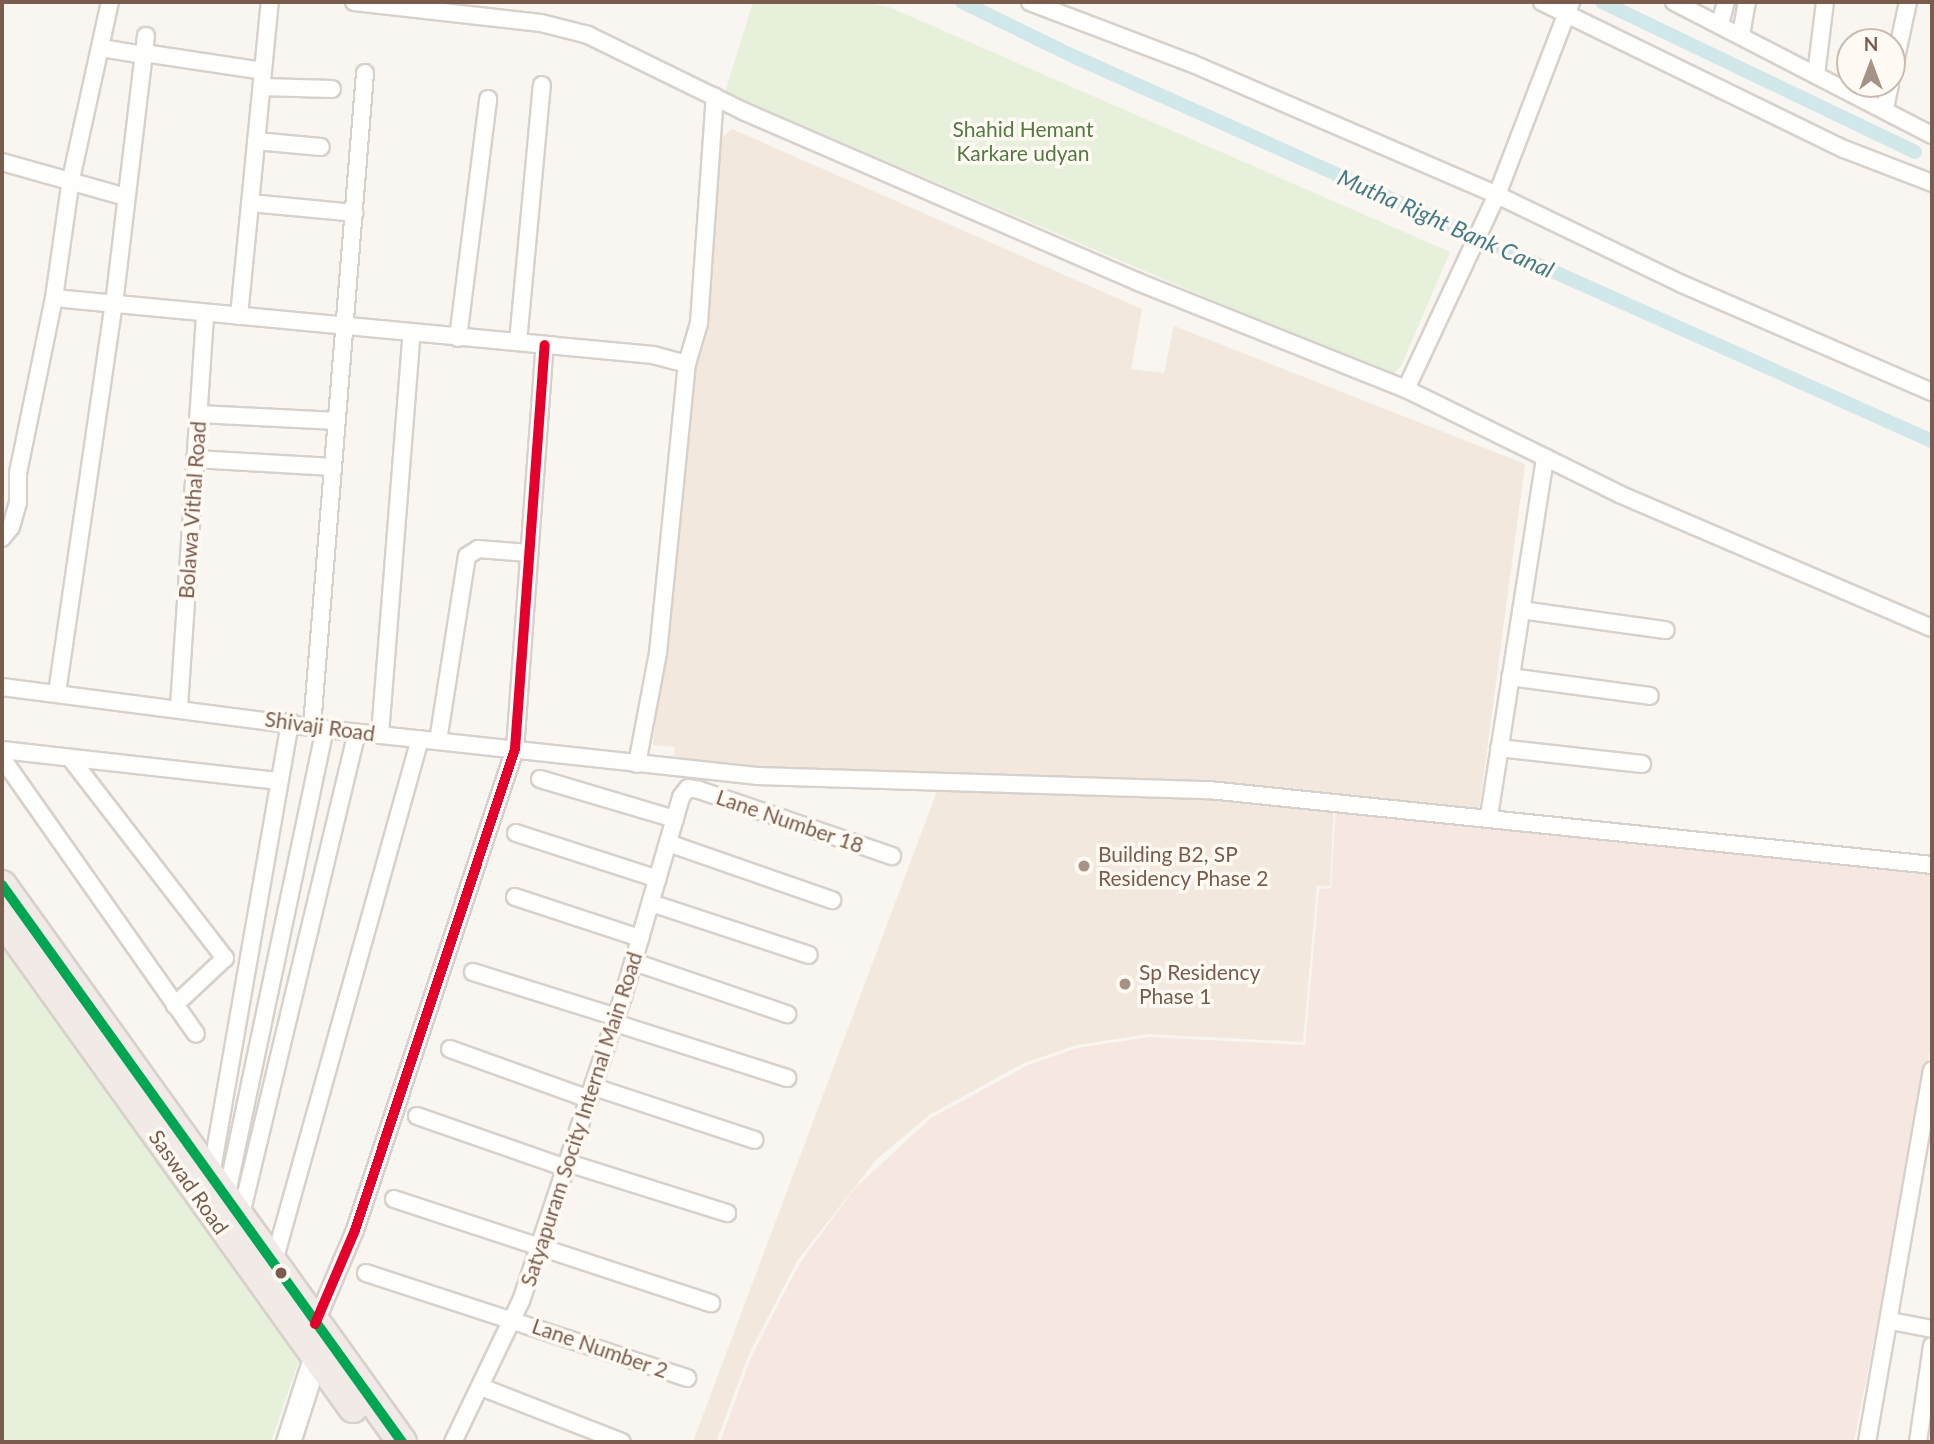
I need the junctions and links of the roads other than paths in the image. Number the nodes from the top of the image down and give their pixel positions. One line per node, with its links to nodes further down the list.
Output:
1 (110, 2): 16 (street)
2 (270, 2): 20 (street)
3 (354, 2): 23 (street)
4 (1030, 2): 34 (street)
5 (1542, 2): 11 (street)
6 (1674, 2): 12 (street)
7 (1726, 2): 12 (street)
8 (1747, 2): 14 (street)
9 (1825, 2): 19 (street)
10 (1908, 2): 13 (street)
11 (1569, 7): 32 (street); 34 (street)
12 (1720, 24): 14 (street)
13 (1902, 28)
14 (1741, 35): 19 (street)
15 (146, 36): 17 (street)
16 (100, 48): 17 (street); 31 (street)
17 (144, 54): 20 (street); 33 (street)
18 (365, 73): 36 (street)
19 (1816, 75): 26 (street)
20 (262, 79): 22 (street); 28 (street)
21 (542, 85): 44 (street)
22 (332, 89)
23 (715, 97): 46 (street); 47 (street)
24 (1887, 98): 26 (street)
25 (488, 99): 43 (street)
26 (1885, 108): 27 (street)
27 (1932, 135)
28 (256, 141): 29 (street); 35 (street)
29 (321, 147)
30 (2, 162): 31 (street)
31 (71, 179): 33 (street); 37 (street)
32 (1932, 183)
33 (126, 197): 38 (street)
34 (1494, 201): 47 (street); 48 (street)
35 (250, 203): 36 (street); 40 (street)
36 (355, 213): 41 (street)
37 (54, 299): 38 (street); 54 (street)
38 (114, 304): 39 (street); 61 (street)
39 (205, 313): 40 (street); 49 (street, Bolawa Vithal Road)
40 (239, 316): 41 (street)
41 (346, 326): 42 (street); 50 (street)
42 (412, 332): 43 (street); 67 (street)
43 (458, 338): 44 (street)
44 (518, 342): 45 (street)
45 (545, 345): 46 (street); 55 (street)
46 (687, 364): 75 (street)
47 (1406, 389): 51 (street)
48 (1932, 392)
49 (199, 414): 50 (street); 52 (street, Bolawa Vithal Road)
50 (337, 421): 53 (street)
51 (1545, 457): 56 (street); 57 (street)
52 (195, 459): 53 (street); 63 (street, Bolawa Vithal Road)
53 (333, 467): 65 (street)
54 (2, 538)
55 (529, 553): 69 (street); 71 (street)
56 (1521, 610): 58 (street); 59 (street)
57 (1932, 628)
58 (1666, 630)
59 (1510, 677): 62 (street); 70 (street)
60 (2, 687): 61 (street, Shivaji Road)
61 (57, 693): 63 (street, Shivaji Road)
62 (1650, 696)
63 (178, 707): 64 (street, Shivaji Road)
64 (289, 722): 65 (street, Shivaji Road); 78 (street)
65 (319, 727): 66 (street, Shivaji Road); 107 (street)
66 (357, 733): 67 (street, Shivaji Road); 107 (street)
67 (380, 735): 68 (street, Shivaji Road)
68 (420, 739): 69 (street, Shivaji Road); 111 (street)
69 (438, 741): 71 (street, Shivaji Road)
70 (1499, 748): 76 (street); 80 (street)
71 (515, 749): 75 (street, Shivaji Road); 116 (street)
72 (2, 750): 74 (street)
73 (2, 758): 96 (street)
74 (71, 758): 78 (street); 96 (street)
75 (637, 764): 80 (street, Shivaji Road)
76 (1642, 764)
77 (540, 779): 81 (street)
78 (279, 781): 107 (street)
79 (688, 788): 81 (street, Satyapuram Socity Internal Main Road); 84 (street, Lane Number 18)
80 (1489, 816): 85 (street, Shivaji Road)
81 (675, 819): 83 (street, Satyapuram Socity Internal Main Road)
82 (516, 833): 86 (street)
83 (668, 843): 86 (street, Satyapuram Socity Internal Main Road); 89 (street)
84 (892, 856)
85 (1932, 865)
86 (658, 879): 90 (street, Satyapuram Socity Internal Main Road)
87 (2, 885): 107 (highway, Saswad Road)
88 (515, 897): 92 (street)
89 (832, 900)
90 (651, 903): 92 (street, Satyapuram Socity Internal Main Road); 93 (street)
91 (2, 919): 119 (highway, Saswad Road)
92 (640, 938): 94 (street, Satyapuram Socity Internal Main Road)
93 (809, 955)
94 (634, 962): 97 (street); 98 (street, Satyapuram Socity Internal Main Road)
95 (473, 972): 98 (street)
96 (175, 1004): 99 (street)
97 (787, 1014)
98 (616, 1020): 102 (street); 103 (street, Satyapuram Socity Internal Main Road)
99 (196, 1034)
100 (450, 1049): 103 (street)
101 (1932, 1071): 115 (street)
102 (787, 1078)
103 (591, 1093): 105 (street); 106 (street, Satyapuram Socity Internal Main Road)
104 (417, 1116): 106 (street)
105 (755, 1140)
106 (567, 1166): 109 (street); 110 (street, Satyapuram Socity Internal Main Road)
107 (225, 1198): 111 (highway, Saswad Road)
108 (394, 1199): 110 (street)
109 (727, 1213)
110 (539, 1250): 113 (street); 114 (street, Satyapuram Socity Internal Main Road)
111 (273, 1265): 116 (highway, Saswad Road)
112 (366, 1273): 114 (street, Lane Number 2)
113 (711, 1303)
114 (514, 1319): 120 (street, Lane Number 2); 121 (street, Satyapuram Socity Internal Main Road)
115 (1891, 1321): 117 (street); 127 (street)
116 (315, 1324): 124 (highway, Saswad Road)
117 (1932, 1329)
118 (1932, 1346): 128 (street)
119 (315, 1358): 122 (street); 123 (highway, Saswad Road)
120 (687, 1378)
121 (481, 1387): 125 (street, Satyapuram Socity Internal Main Road); 126 (street)
122 (288, 1442)
123 (379, 1442)
124 (402, 1442)
125 (453, 1442)
126 (622, 1442)
127 (1867, 1442)
128 (1918, 1442)

